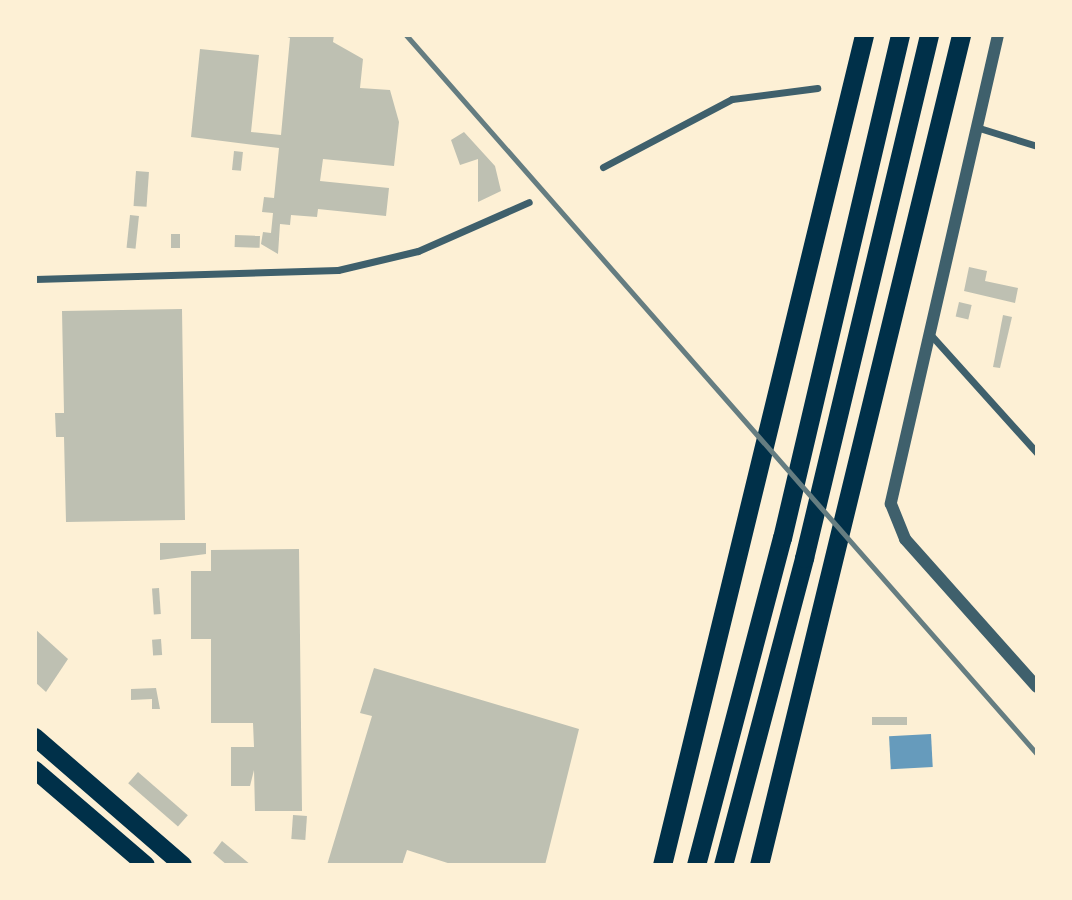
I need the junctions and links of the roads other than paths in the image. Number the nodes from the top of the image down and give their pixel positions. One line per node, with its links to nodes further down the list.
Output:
1 (864, 35): 19 (highway)
2 (900, 35): 20 (highway)
3 (929, 35): 21 (highway)
4 (961, 35): 22 (highway)
5 (998, 35): 7 (street)
6 (817, 88): 9 (street)
7 (976, 127): 8 (street); 12 (street)
8 (1037, 146)
9 (603, 167)
10 (529, 202): 11 (street)
11 (35, 279)
12 (928, 332): 13 (street); 14 (street)
13 (1037, 453)
14 (1037, 687)
15 (35, 737): 18 (main road)
16 (35, 770): 17 (main road)
17 (146, 865)
18 (183, 865)
19 (662, 865)
20 (696, 865)
21 (723, 865)
22 (759, 865)

